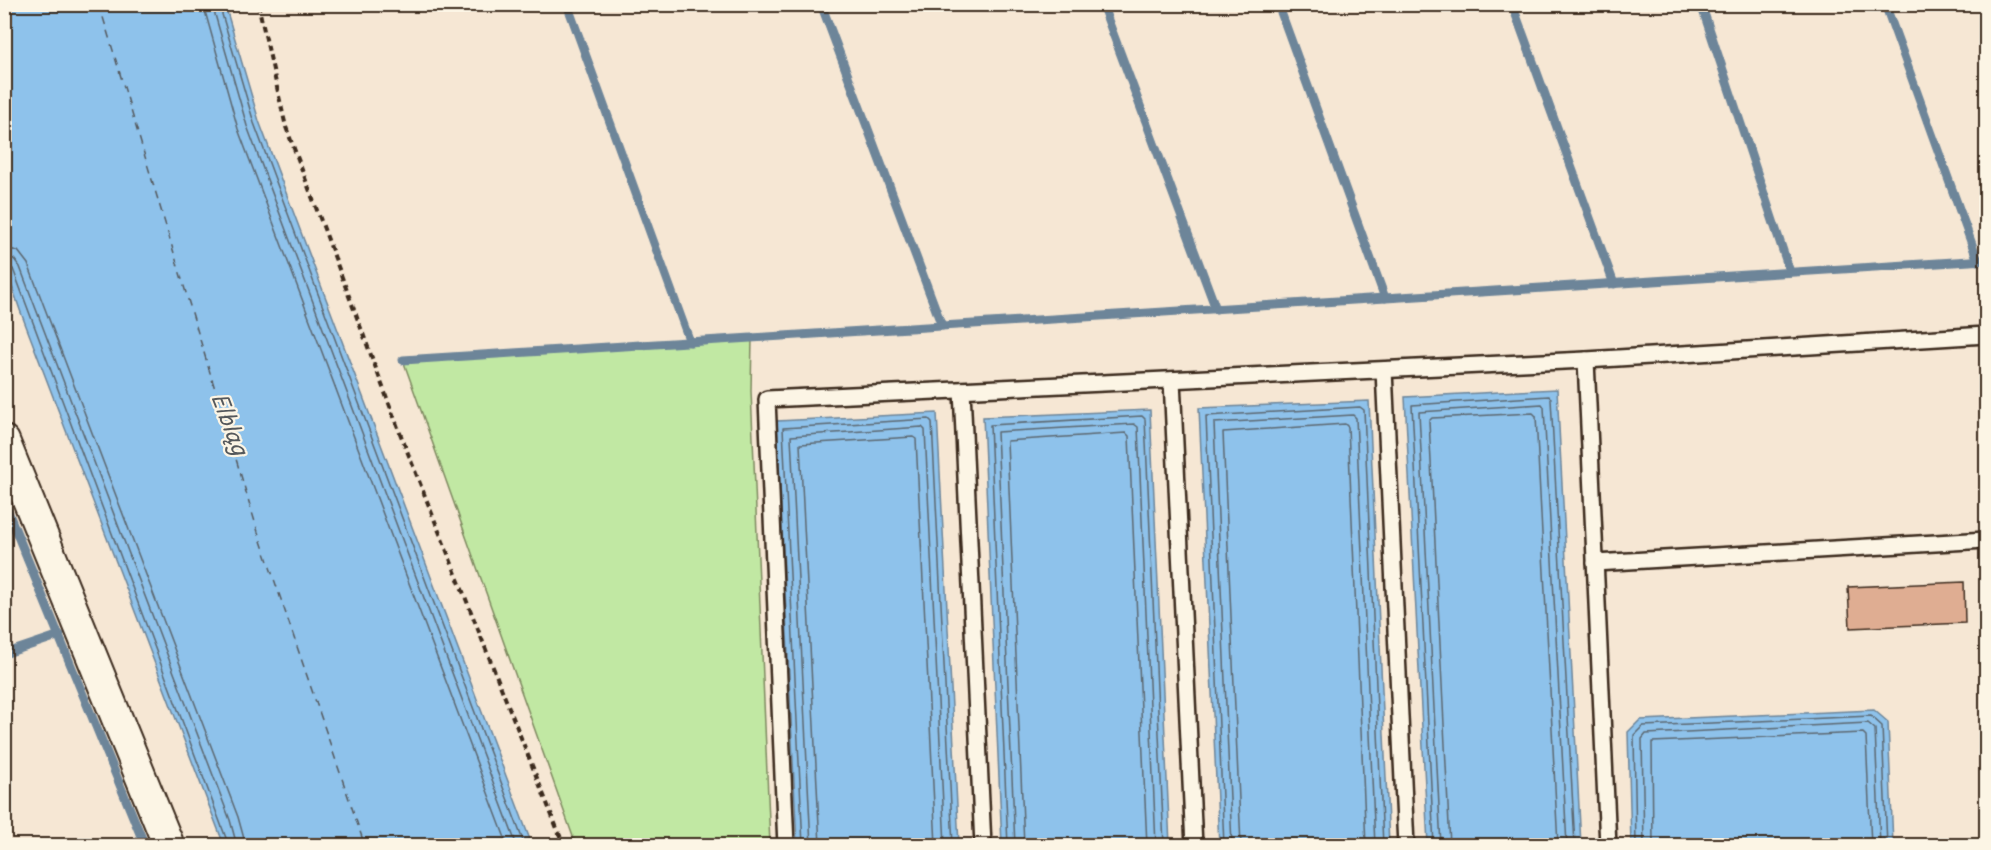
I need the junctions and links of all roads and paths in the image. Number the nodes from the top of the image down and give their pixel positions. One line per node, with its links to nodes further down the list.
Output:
1 (258, 4): 11 (path)
2 (1986, 335): 3 (lane)
3 (1586, 360): 4 (lane); 9 (lane)
4 (1384, 370): 5 (lane); 15 (lane)
5 (1172, 380): 6 (lane); 14 (lane)
6 (962, 390): 12 (lane); 13 (lane)
7 (4, 441): 10 (street)
8 (1986, 540): 9 (lane)
9 (1596, 563): 16 (lane)
10 (169, 846)
11 (564, 846)
12 (786, 846)
13 (983, 846)
14 (1194, 846)
15 (1406, 846)
16 (1608, 846)

